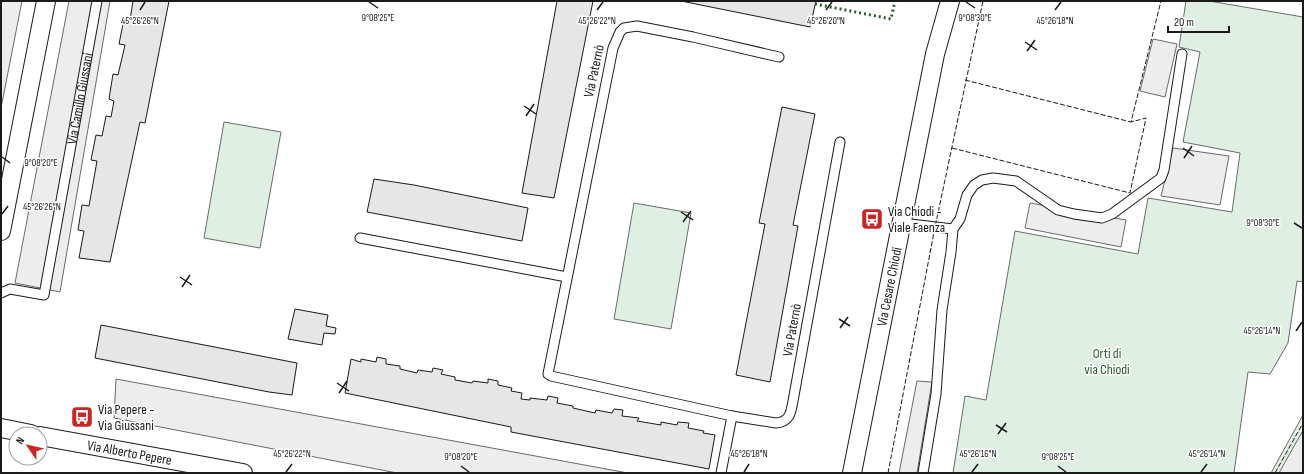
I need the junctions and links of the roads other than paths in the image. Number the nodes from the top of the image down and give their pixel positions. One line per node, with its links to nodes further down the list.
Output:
1 (46, 1): 11 (street)
2 (97, 1): 14 (lane, Via Camillo Giussani)
3 (940, 1): 5 (street, Via Cesare Chiodi)
4 (950, 1): 5 (street, Via Cesare Chiodi)
5 (935, 54): 9 (street, Via Cesare Chiodi)
6 (1182, 54): 10 (lane)
7 (779, 57): 13 (lane, Via Paternò)
8 (840, 142): 15 (lane, Via Paternò)
9 (902, 223): 10 (lane); 19 (street, Via Cesare Chiodi)
10 (952, 229): 20 (lane)
11 (1, 231)
12 (360, 238): 13 (lane)
13 (567, 277): 15 (lane, Via Paternò)
14 (1, 293)
15 (732, 416): 18 (lane)
16 (48, 437): 17 (street, Via Alberto Pepere)
17 (243, 473)
18 (721, 473)
19 (852, 473)
20 (923, 473)

